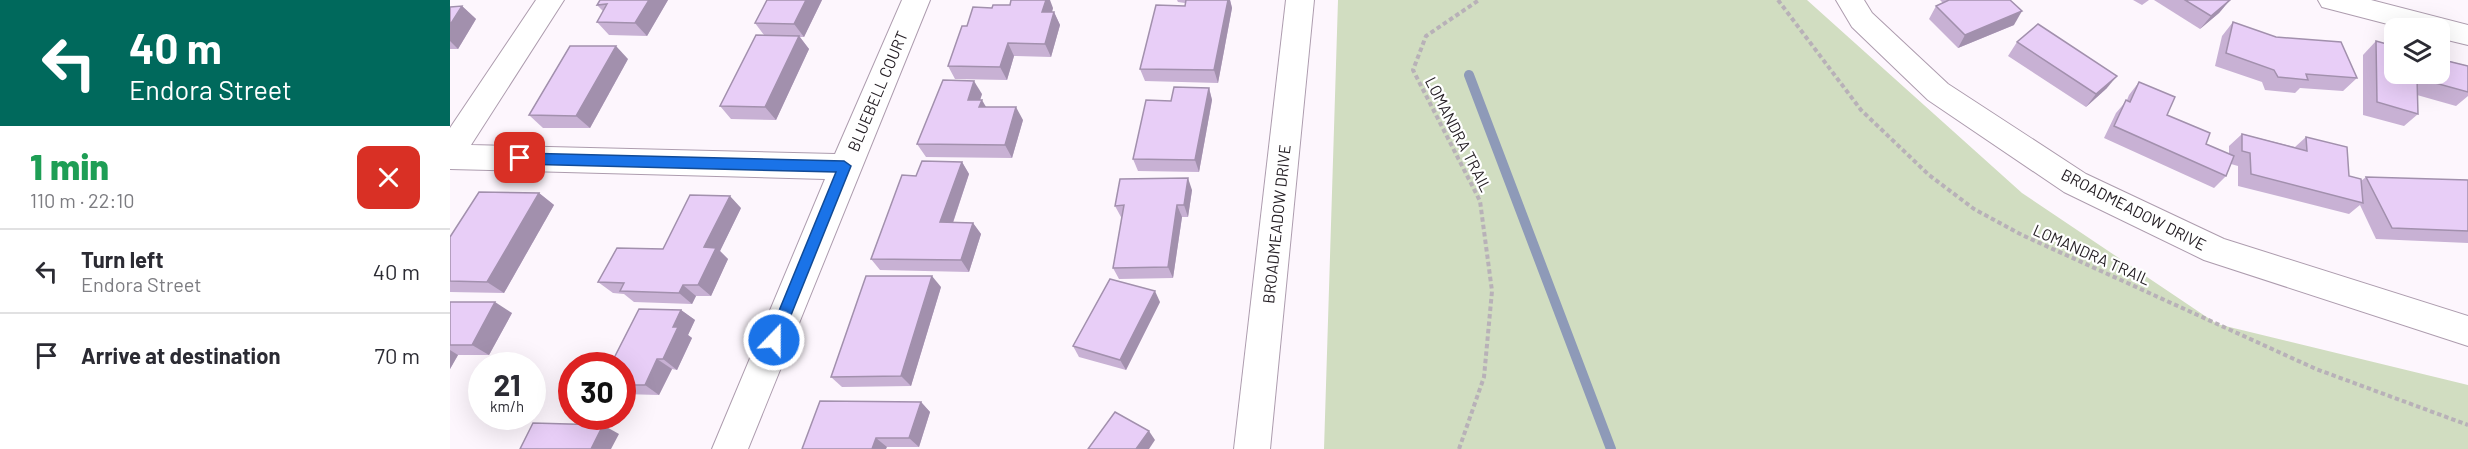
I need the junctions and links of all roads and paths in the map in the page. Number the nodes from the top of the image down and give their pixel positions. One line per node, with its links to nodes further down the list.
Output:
1 (550, 0): 9 (street)
2 (916, 0): 10 (street, BLUEBELL COURT)
3 (1300, 0): 14 (street, BROADMEADOW DRIVE)
4 (1479, 0): 15 (path, LOMANDRA TRAIL)
5 (1778, 0): 12 (path, LOMANDRA TRAIL)
6 (1850, 0): 11 (street, BROADMEADOW DRIVE)
7 (2332, 0): 8 (street)
8 (2468, 35)
9 (450, 155): 10 (street)
10 (844, 166): 13 (street, BLUEBELL COURT)
11 (2468, 331)
12 (2468, 425)
13 (730, 449)
14 (1252, 449)
15 (1459, 449)

